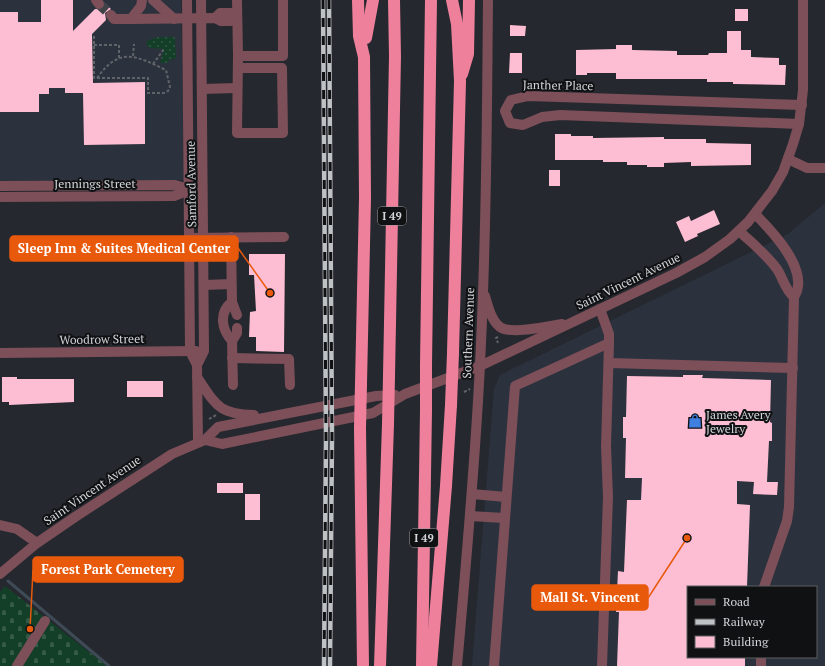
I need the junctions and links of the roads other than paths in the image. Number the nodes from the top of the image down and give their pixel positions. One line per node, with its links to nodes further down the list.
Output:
1 (142, 0): 17 (street)
2 (153, 0): 18 (street)
3 (187, 0): 19 (street, Samford Avenue)
4 (201, 0): 20 (street, Samford Avenue)
5 (237, 0): 16 (street)
6 (283, 0): 22 (street)
7 (358, 0): 23 (highway)
8 (373, 0): 23 (highway)
9 (394, 0): 80 (highway, I 49, bridge)
10 (431, 0): 81 (highway, I 49, bridge)
11 (452, 0): 26 (highway)
12 (469, 0): 26 (highway)
13 (488, 0): 46 (street, Southern Avenue)
14 (803, 0): 29 (street, Saint Vincent Avenue)
15 (111, 16): 17 (street)
16 (236, 17): 20 (street); 21 (street)
17 (131, 19): 18 (street)
18 (174, 19): 19 (street)
19 (188, 19): 20 (street); 34 (street, Samford Avenue)
20 (201, 19): 28 (street, Samford Avenue)
21 (238, 56): 22 (street); 24 (street)
22 (262, 56): 25 (street)
23 (364, 57): 79 (highway, bridge)
24 (238, 68): 25 (street); 27 (street)
25 (262, 68): 27 (street)
26 (460, 81): 82 (highway, bridge)
27 (238, 88): 28 (street)
28 (202, 89): 35 (street, Samford Avenue)
29 (802, 105): 30 (street, Saint Vincent Avenue); 30 (street, Janther Place)
30 (799, 124): 31 (street, Saint Vincent Avenue)
31 (788, 159): 32 (street); 38 (street, Saint Vincent Avenue)
32 (825, 168)
33 (0, 186): 36 (street, Jennings Street)
34 (189, 190): 35 (street, Jennings Street); 36 (street, Jennings Street); 42 (street, Samford Avenue)
35 (204, 190): 43 (street, Samford Avenue)
36 (42, 191): 37 (street, Jennings Street)
37 (0, 197)
38 (755, 214): 39 (street, Saint Vincent Avenue); 47 (street)
39 (739, 231): 47 (street); 49 (street, Saint Vincent Avenue)
40 (231, 237): 41 (street); 43 (street); 44 (street)
41 (284, 237)
42 (189, 238): 43 (street); 55 (street, Samford Avenue)
43 (204, 238): 45 (street, Samford Avenue)
44 (231, 284): 45 (street); 48 (street)
45 (204, 285): 56 (street, Samford Avenue)
46 (483, 291): 51 (street); 61 (street, Southern Avenue)
47 (794, 297): 62 (street)
48 (232, 302): 50 (street); 53 (street)
49 (600, 309): 51 (street, Saint Vincent Avenue); 54 (street)
50 (237, 315)
51 (572, 323): 61 (street, Saint Vincent Avenue)
52 (237, 328): 53 (street)
53 (232, 341): 58 (street)
54 (609, 343): 59 (street); 70 (street)
55 (190, 351): 56 (street, Woodrow Street); 57 (street, Woodrow Street); 60 (street, Samford Avenue)
56 (204, 351): 60 (street, Samford Avenue)
57 (0, 353)
58 (232, 358): 64 (street); 65 (street)
59 (609, 363): 62 (street); 85 (street)
60 (197, 366): 63 (street, Samford Avenue)
61 (480, 366): 66 (street, Saint Vincent Avenue); 69 (street, Southern Avenue)
62 (793, 368): 76 (street)
63 (197, 377): 67 (street); 68 (street, Samford Avenue)
64 (233, 385)
65 (290, 385)
66 (405, 394): 67 (street, Saint Vincent Avenue); 68 (street, Saint Vincent Avenue)
67 (272, 416): 68 (street, Saint Vincent Avenue)
68 (202, 441): 74 (street, Saint Vincent Avenue)
69 (472, 494): 70 (street); 71 (street, Southern Avenue)
70 (506, 497): 72 (street)
71 (470, 516): 72 (street); 83 (street, Southern Avenue)
72 (504, 518): 84 (street)
73 (0, 525): 74 (street)
74 (36, 543): 75 (street, Saint Vincent Avenue)
75 (0, 574)
76 (764, 586)
77 (45, 621): 78 (street)
78 (19, 665)
79 (363, 666)
80 (380, 666)
81 (422, 666)
82 (431, 666)
83 (457, 666)
84 (494, 666)
85 (602, 666)

